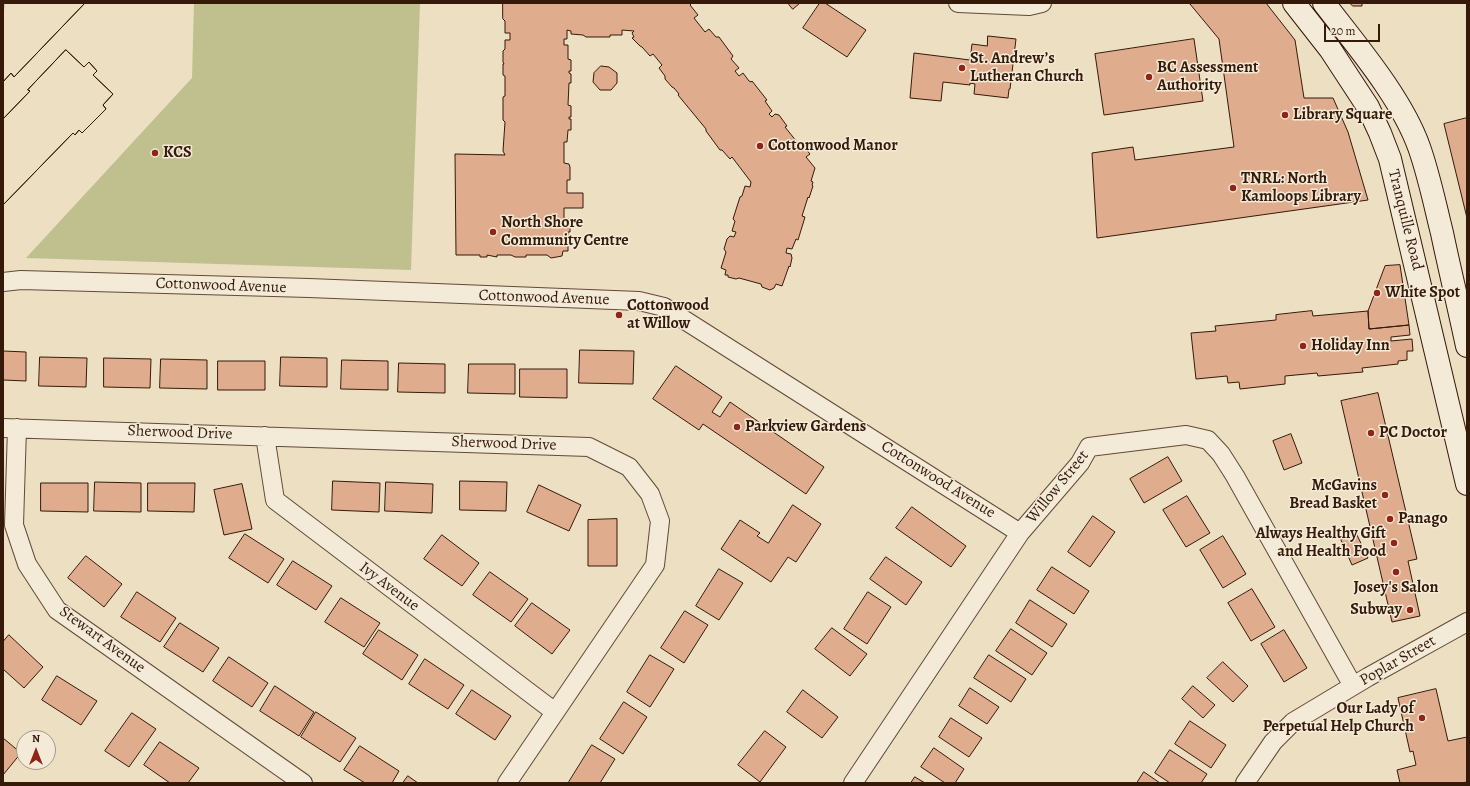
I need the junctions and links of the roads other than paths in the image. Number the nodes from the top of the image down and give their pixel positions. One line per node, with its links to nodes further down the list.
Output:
1 (958, 3): 2 (street)
2 (1042, 3)
3 (1294, 3): 9 (main road, Tranquille Road)
4 (1324, 3): 6 (main road, Tranquille Road)
5 (3, 282): 10 (street, Cottonwood Avenue)
6 (1467, 346)
7 (10, 428): 8 (street, Sherwood Drive); 14 (street, Stewart Avenue)
8 (265, 436): 13 (street, Ivy Avenue); 13 (street, Sherwood Drive)
9 (1467, 484)
10 (1020, 533): 12 (street, Willow Street); 16 (street, Willow Street)
11 (1467, 622): 12 (street, Poplar Street)
12 (1353, 686): 17 (street, Poplar Street)
13 (555, 712): 15 (street, Sherwood Drive)
14 (303, 783)
15 (507, 783)
16 (853, 783)
17 (1245, 783)

